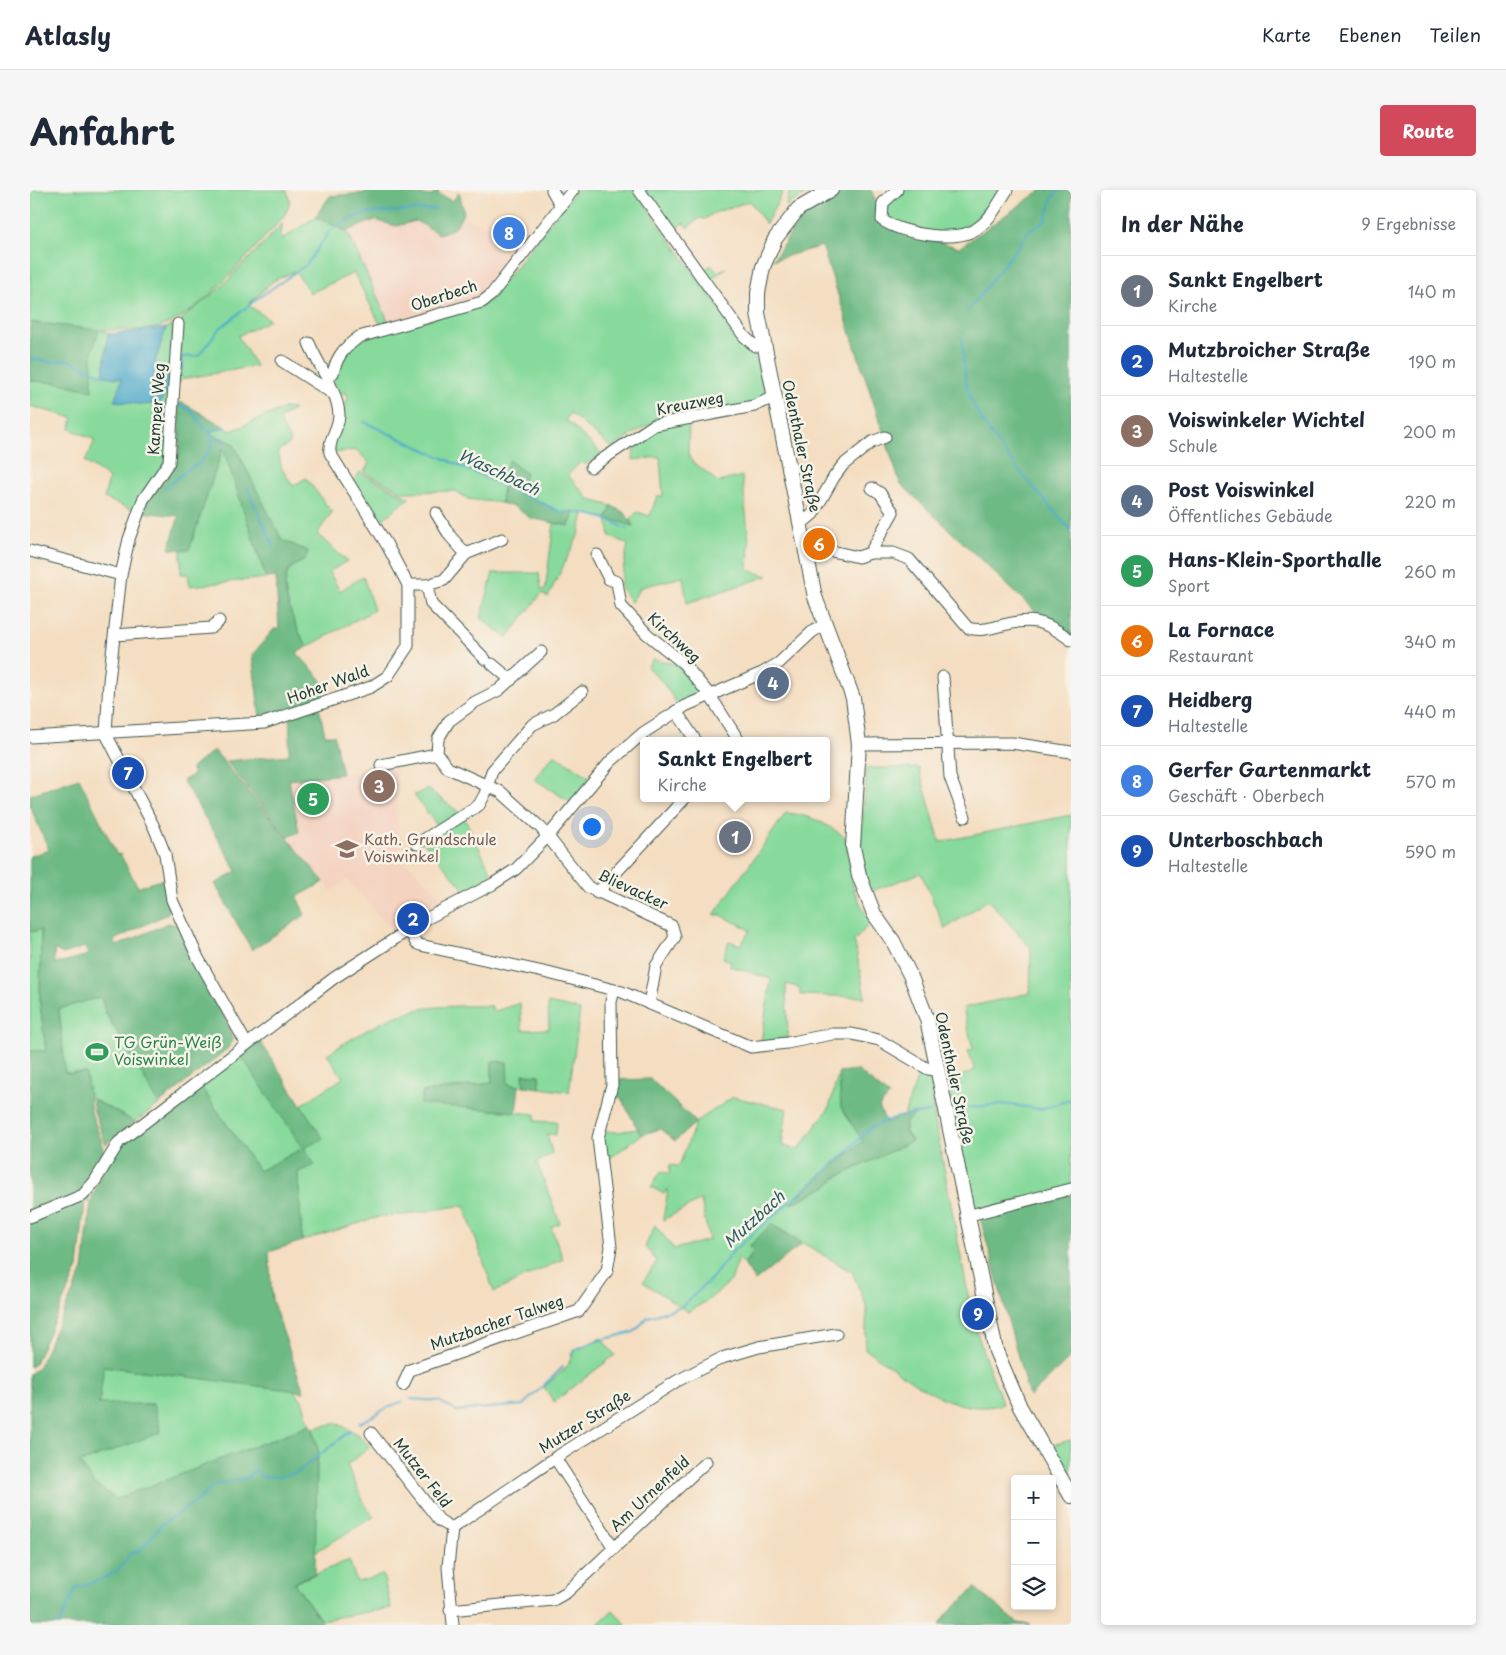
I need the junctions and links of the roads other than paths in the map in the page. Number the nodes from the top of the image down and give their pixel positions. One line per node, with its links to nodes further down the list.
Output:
1 (552, 190): 7 (street)
2 (573, 190): 7 (street, Oberbech)
3 (639, 190): 10 (street)
4 (831, 190): 10 (main road, Odenthaler Straße)
5 (897, 190): 6 (street)
6 (1007, 190)
7 (560, 206): 12 (street, Oberbech)
8 (178, 324): 26 (street, Kamper Weg)
9 (309, 343): 12 (street)
10 (763, 345): 14 (main road, Odenthaler Straße)
11 (282, 361): 13 (street)
12 (326, 376): 13 (street)
13 (332, 393): 27 (street, Hoher Wald)
14 (774, 397): 16 (street, Kreuzweg); 19 (main road, Odenthaler Straße)
15 (885, 437): 19 (street)
16 (591, 467)
17 (872, 488): 24 (street)
18 (436, 513): 23 (street)
19 (801, 524): 21 (main road, Odenthaler Straße)
20 (502, 539): 23 (street)
21 (805, 545): 24 (street); 30 (main road, Odenthaler Straße)
22 (30, 551): 26 (street)
23 (466, 554): 28 (street)
24 (870, 554): 32 (street)
25 (597, 555): 37 (street, Kirchweg)
26 (121, 575): 31 (street, Kamper Weg)
27 (408, 585): 28 (street); 39 (street, Hoher Wald)
28 (427, 585): 35 (street)
29 (219, 621): 31 (street)
30 (824, 625): 37 (street); 43 (main road, Odenthaler Straße)
31 (115, 635): 39 (street, Kamper Weg)
32 (1071, 640)
33 (541, 652): 35 (street)
34 (944, 677): 44 (street)
35 (511, 680): 46 (street)
36 (582, 692): 48 (street)
37 (710, 694): 38 (street); 42 (street, Kirchweg)
38 (676, 711): 41 (street); 51 (street)
39 (106, 734): 40 (street, Hoher Wald); 57 (street)
40 (30, 737)
41 (693, 737)
42 (737, 737)
43 (859, 744): 44 (street); 58 (main road, Odenthaler Straße)
44 (948, 744): 45 (street); 50 (street)
45 (1071, 752)
46 (437, 754): 47 (street); 48 (street, Blievacker)
47 (381, 765)
48 (488, 785): 51 (street, Blievacker); 52 (street)
49 (681, 802): 53 (street)
50 (965, 817)
51 (549, 835): 53 (street, Blievacker); 54 (street)
52 (417, 844)
53 (597, 893): 56 (street, Blievacker)
54 (410, 931): 55 (street); 57 (street)
55 (614, 990): 56 (street); 63 (street, Mutzbacher Talweg)
56 (649, 1004): 58 (street)
57 (246, 1043): 61 (street)
58 (937, 1070): 60 (main road, Odenthaler Straße)
59 (1071, 1189): 60 (street)
60 (966, 1216): 67 (main road, Odenthaler Straße)
61 (30, 1217)
62 (836, 1334): 65 (street, Mutzer Straße)
63 (403, 1385)
64 (371, 1433): 68 (street, Mutzer Feld)
65 (555, 1458): 68 (street, Mutzer Straße); 69 (street, Am Urnenfeld)
66 (706, 1462): 69 (street, Am Urnenfeld)
67 (1071, 1496)
68 (452, 1528): 70 (street)
69 (614, 1548): 70 (street, Am Urnenfeld)
70 (450, 1610): 71 (street)
71 (453, 1625)

